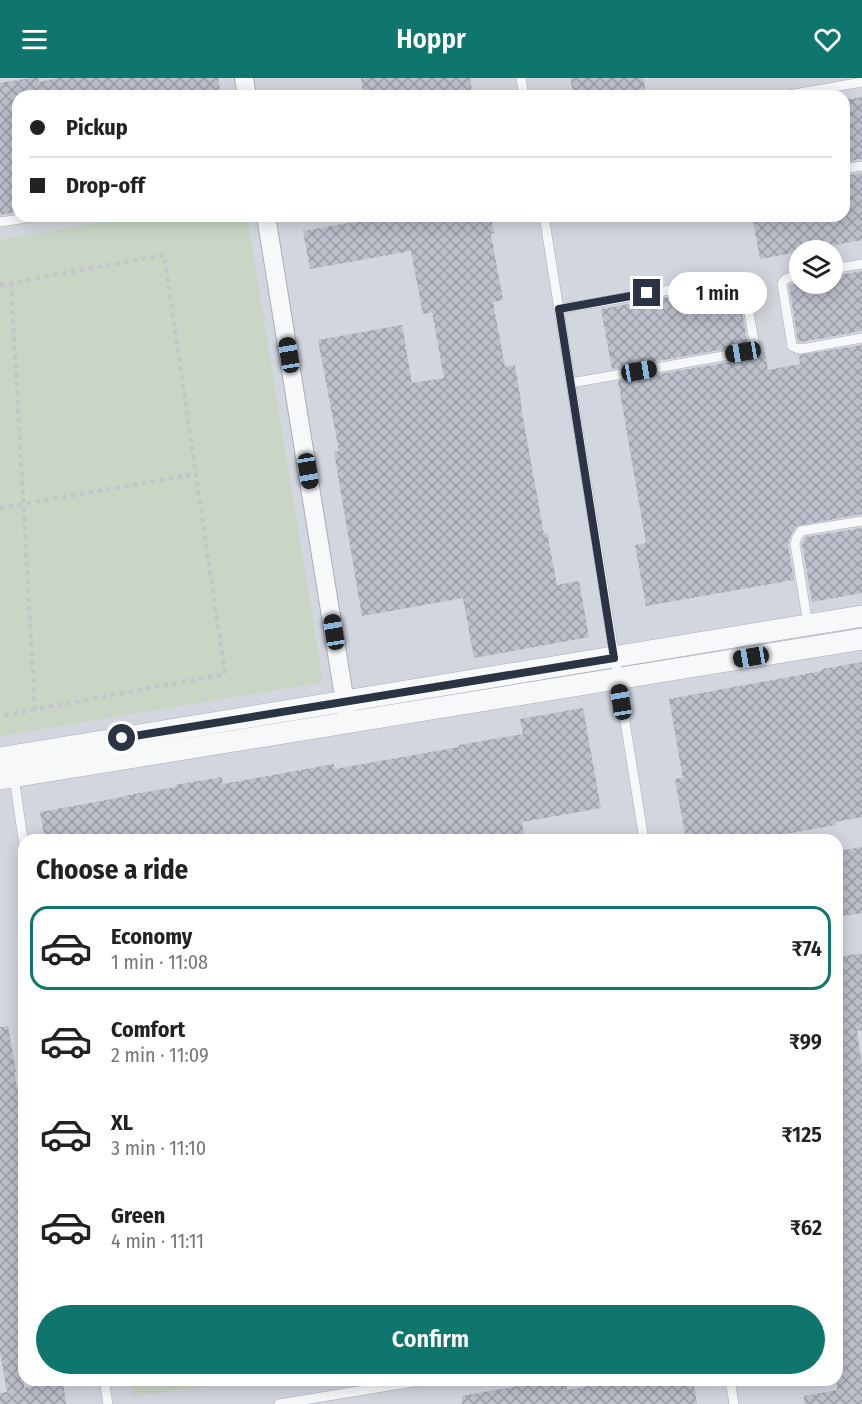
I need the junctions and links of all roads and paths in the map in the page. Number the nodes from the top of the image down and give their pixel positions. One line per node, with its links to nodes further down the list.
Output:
1 (862, 82): 2 (lane)
2 (817, 90)
3 (267, 222): 22 (street)
4 (545, 222): 10 (lane)
5 (862, 264): 6 (lane)
6 (843, 267)
7 (789, 277): 11 (lane)
8 (11, 283): 9 (path); 13 (path); 21 (path)
9 (0, 285)
10 (559, 309): 12 (lane); 12 (lane)
11 (862, 338)
12 (571, 383): 19 (lane)
13 (196, 474): 14 (path); 21 (path)
14 (0, 508)
15 (862, 521): 17 (lane)
16 (862, 616): 17 (street)
17 (808, 625): 19 (street)
18 (862, 639): 20 (street)
19 (614, 658): 20 (lane); 22 (street)
20 (618, 679): 22 (street); 26 (lane)
21 (35, 710): 23 (path)
22 (347, 712): 24 (street)
23 (0, 716)
24 (6, 768): 25 (lane)
25 (21, 834)
26 (643, 834)
27 (105, 1386): 30 (lane)
28 (389, 1386): 31 (lane)
29 (731, 1386): 32 (lane)
30 (108, 1404)
31 (279, 1404)
32 (734, 1404)

